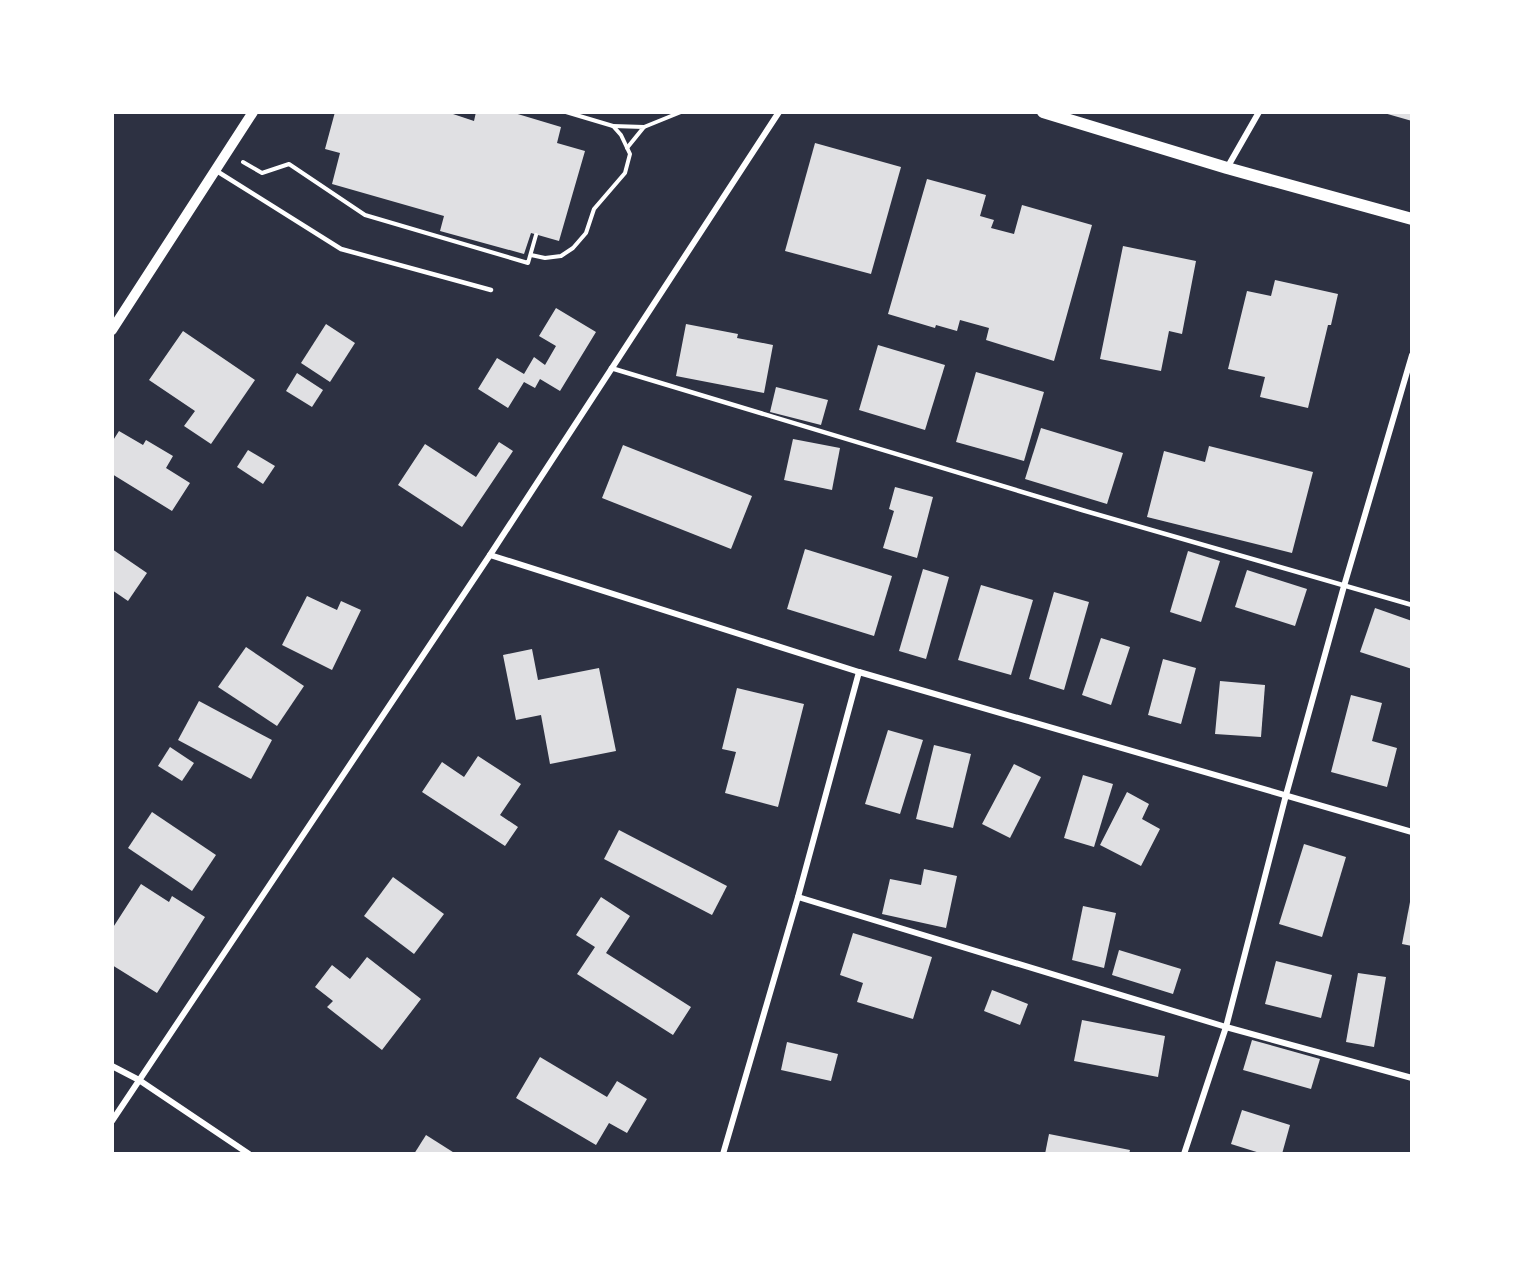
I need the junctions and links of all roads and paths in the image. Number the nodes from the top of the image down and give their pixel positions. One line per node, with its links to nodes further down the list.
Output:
1 (253, 112): 10 (street)
2 (566, 112): 7 (path)
3 (681, 112): 8 (path)
4 (779, 112): 19 (street)
5 (1043, 112): 11 (main road)
6 (1259, 112): 11 (street)
7 (613, 126): 8 (path); 9 (path)
8 (644, 127): 9 (path)
9 (627, 148): 15 (path)
10 (226, 153): 12 (street); 15 (path)
11 (1227, 168): 13 (main road)
12 (215, 170): 16 (lane); 17 (street)
13 (1412, 219)
14 (536, 235): 15 (path)
15 (531, 255)
16 (491, 290)
17 (112, 330)
18 (1412, 355): 21 (street)
19 (611, 368): 20 (street); 21 (lane)
20 (490, 555): 23 (street); 30 (street)
21 (1344, 586): 22 (lane); 24 (street)
22 (1412, 605)
23 (859, 672): 24 (street); 26 (street)
24 (1286, 795): 25 (street); 27 (street)
25 (1412, 832)
26 (798, 897): 27 (street); 33 (street)
27 (1226, 1027): 29 (street); 34 (street)
28 (112, 1066): 30 (street)
29 (1412, 1078)
30 (139, 1080): 31 (street); 32 (street)
31 (112, 1121)
32 (249, 1154)
33 (723, 1154)
34 (1184, 1154)

